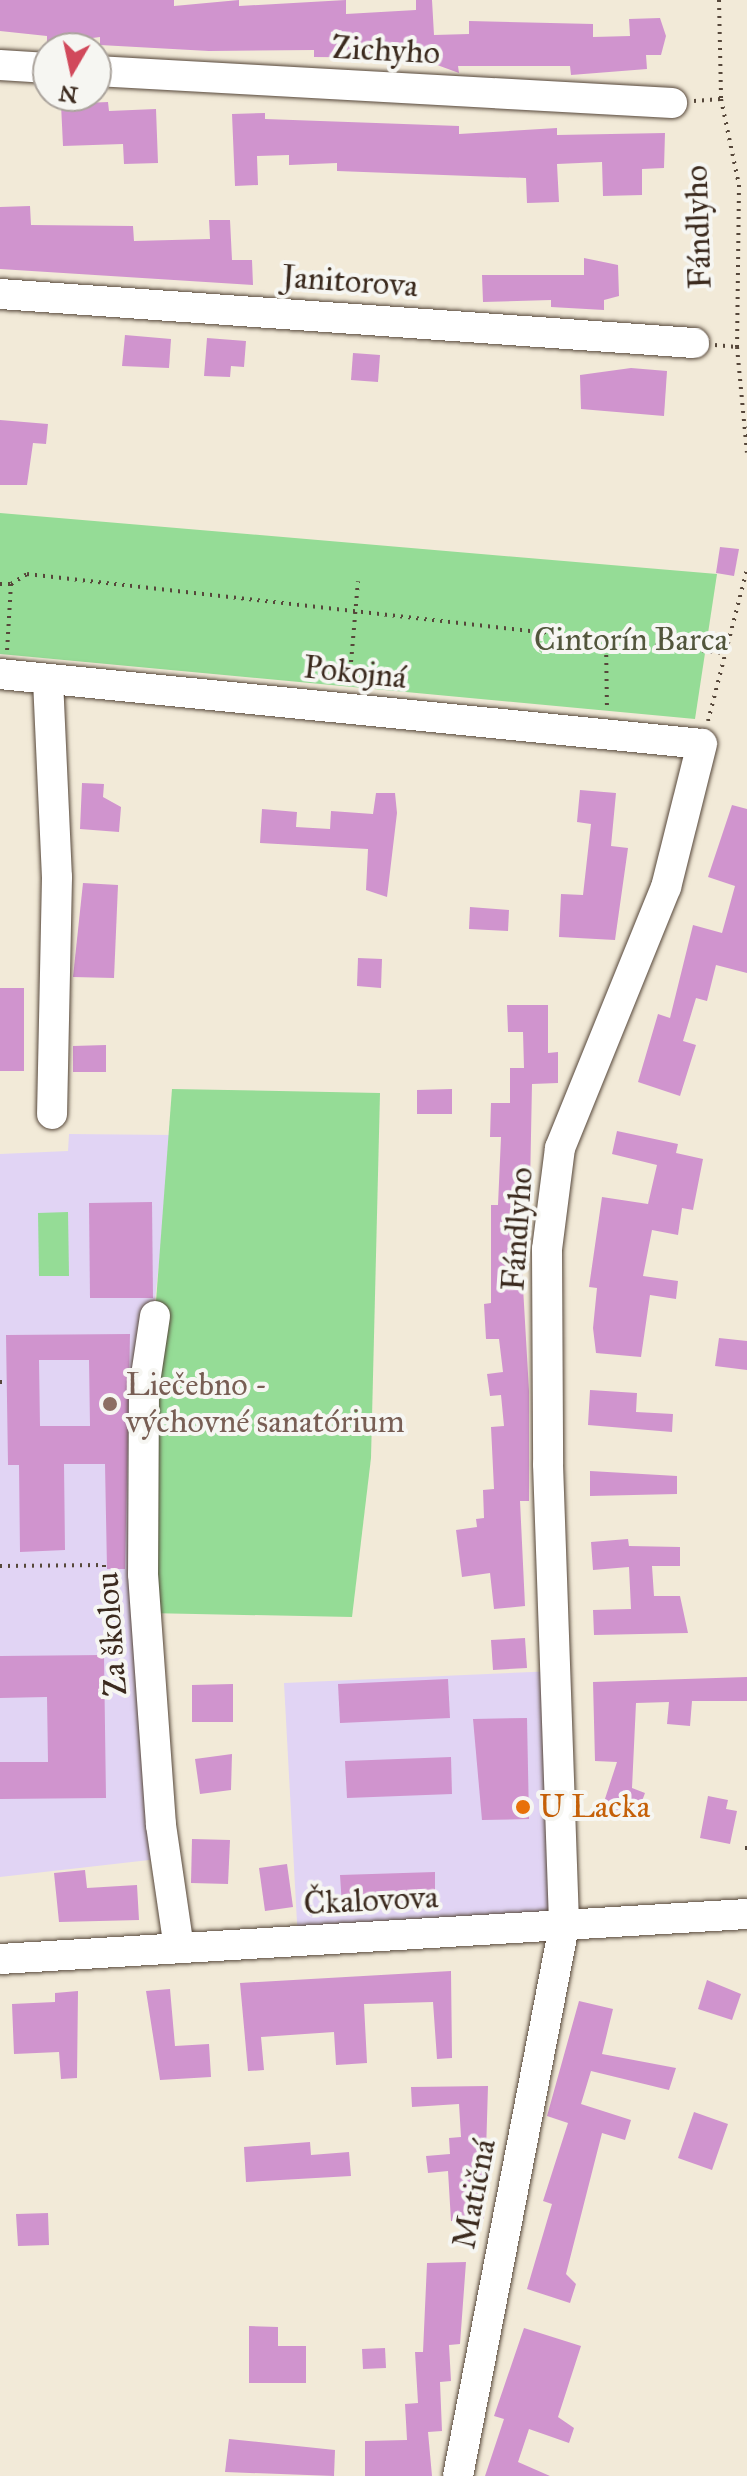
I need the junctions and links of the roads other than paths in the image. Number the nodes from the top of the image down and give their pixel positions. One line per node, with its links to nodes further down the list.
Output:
1 (0, 65): 2 (street)
2 (32, 67)
3 (112, 72): 4 (street, Zichyho)
4 (672, 103)
5 (0, 294): 6 (street, Janitorova)
6 (694, 343)
7 (3, 675): 8 (street, Pokojná)
8 (48, 680): 9 (street, Pokojná); 10 (street)
9 (702, 744): 13 (street, Fándlyho)
10 (52, 1114)
11 (155, 1316): 14 (street, Za školou)
12 (747, 1914): 13 (street, Čkalovova)
13 (564, 1926): 14 (street, Čkalovova); 16 (street, Matičná)
14 (179, 1948): 15 (street, Čkalovova)
15 (0, 1959)
16 (458, 2476)

